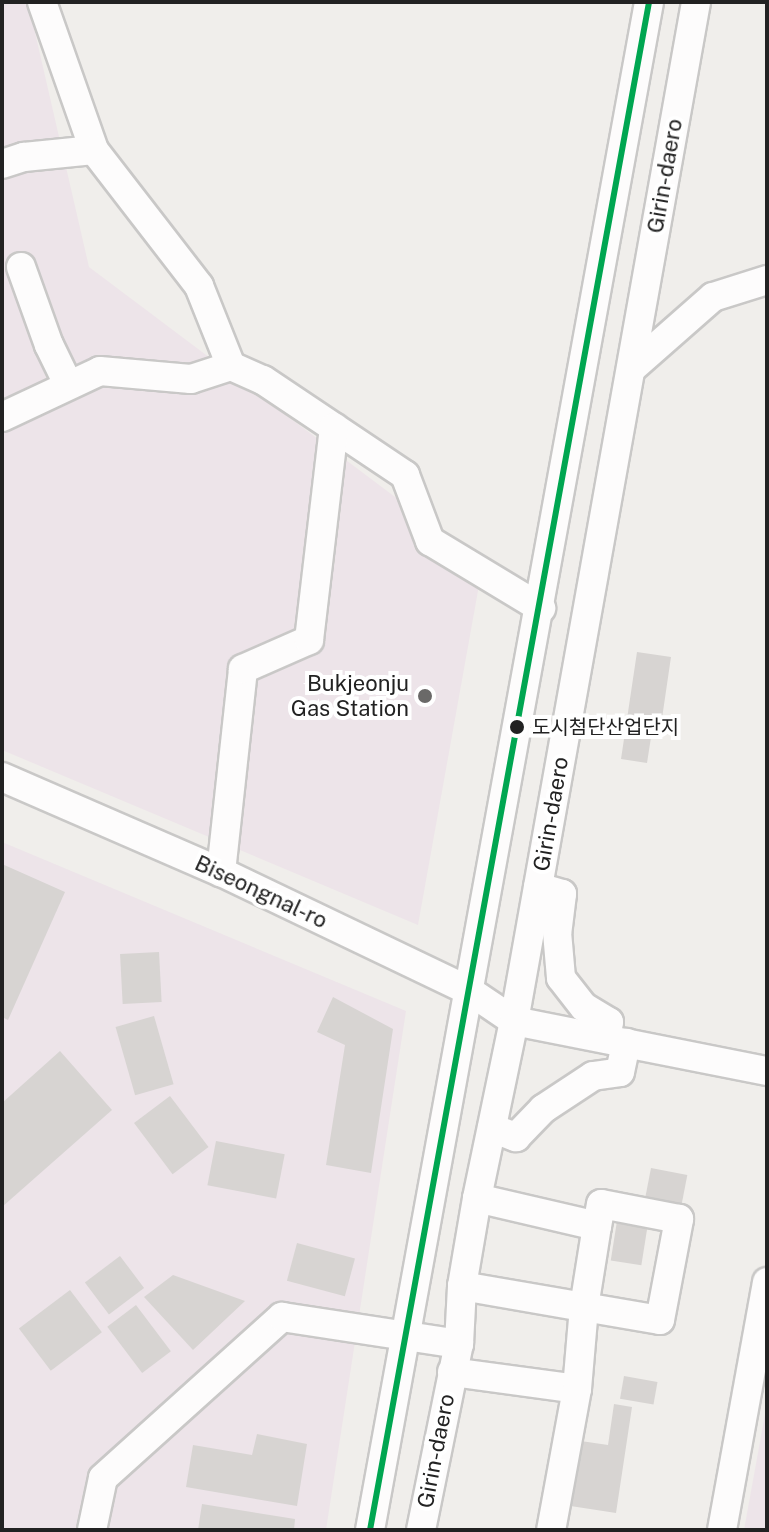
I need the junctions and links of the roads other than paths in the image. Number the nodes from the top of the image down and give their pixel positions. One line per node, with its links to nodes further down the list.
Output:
1 (42, 2): 4 (street)
2 (649, 2): 13 (street, Girin-daero)
3 (696, 2): 9 (street, Girin-daero)
4 (94, 150): 5 (street); 8 (street)
5 (2, 164)
6 (21, 267): 10 (street)
7 (767, 280): 9 (street)
8 (231, 366): 10 (street); 12 (street)
9 (631, 369): 16 (street, Girin-daero)
10 (68, 384): 11 (street)
11 (2, 417)
12 (334, 427): 13 (street); 15 (street)
13 (541, 608): 17 (street, Girin-daero)
14 (2, 777): 15 (street, Biseongnal-ro)
15 (221, 872): 17 (street, Biseongnal-ro)
16 (538, 887): 18 (street, Girin-daero); 19 (street)
17 (471, 992): 18 (street, Biseongnal-ro); 27 (street, Girin-daero)
18 (514, 1021): 19 (street); 21 (street, Girin-daero)
19 (616, 1041): 20 (street); 21 (street)
20 (767, 1071)
21 (492, 1128): 22 (street, Girin-daero)
22 (477, 1198): 23 (street); 25 (street, Girin-daero)
23 (597, 1226): 26 (street); 26 (street)
24 (767, 1282): 35 (street)
25 (462, 1286): 26 (street); 28 (street, Girin-daero)
26 (584, 1307): 30 (street)
27 (404, 1338): 28 (street); 31 (street); 32 (street, Girin-daero)
28 (459, 1344): 29 (street, Girin-daero)
29 (452, 1372): 30 (street); 33 (street, Girin-daero)
30 (577, 1389): 34 (street)
31 (92, 1530)
32 (370, 1530)
33 (421, 1530)
34 (551, 1530)
35 (722, 1530)

